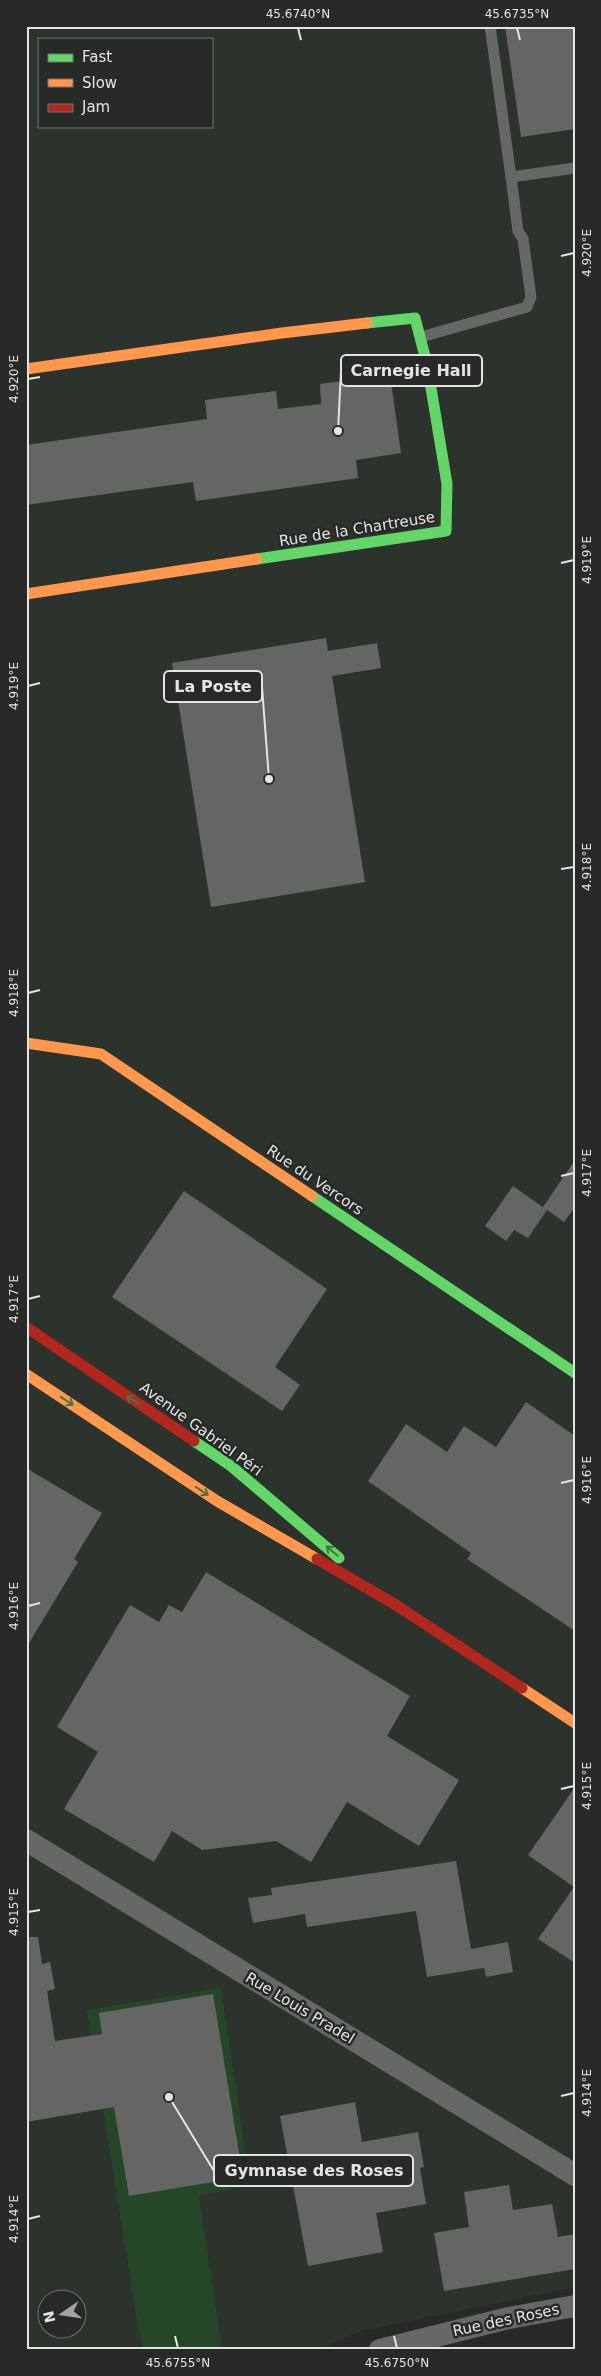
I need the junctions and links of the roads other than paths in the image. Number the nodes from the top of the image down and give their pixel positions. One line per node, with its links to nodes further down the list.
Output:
1 (490, 26): 3 (lane)
2 (575, 168): 3 (lane)
3 (511, 177): 4 (lane)
4 (421, 337): 5 (street, Rue de la Chartreuse); 6 (street, Rue de la Chartreuse)
5 (26, 369)
6 (26, 594)
7 (26, 1042): 9 (street, Rue du Vercors)
8 (26, 1327): 11 (street, Avenue Gabriel Péri, one-way to 8)
9 (575, 1373)
10 (26, 1374): 11 (street, Avenue Gabriel Péri, one-way to 11)
11 (396, 1605): 12 (street, Avenue Gabriel Péri)
12 (575, 1723)
13 (26, 1840): 14 (street, Rue Louis Pradel)
14 (575, 2175)
15 (575, 2306): 16 (street, Rue des Roses)
16 (380, 2350)

